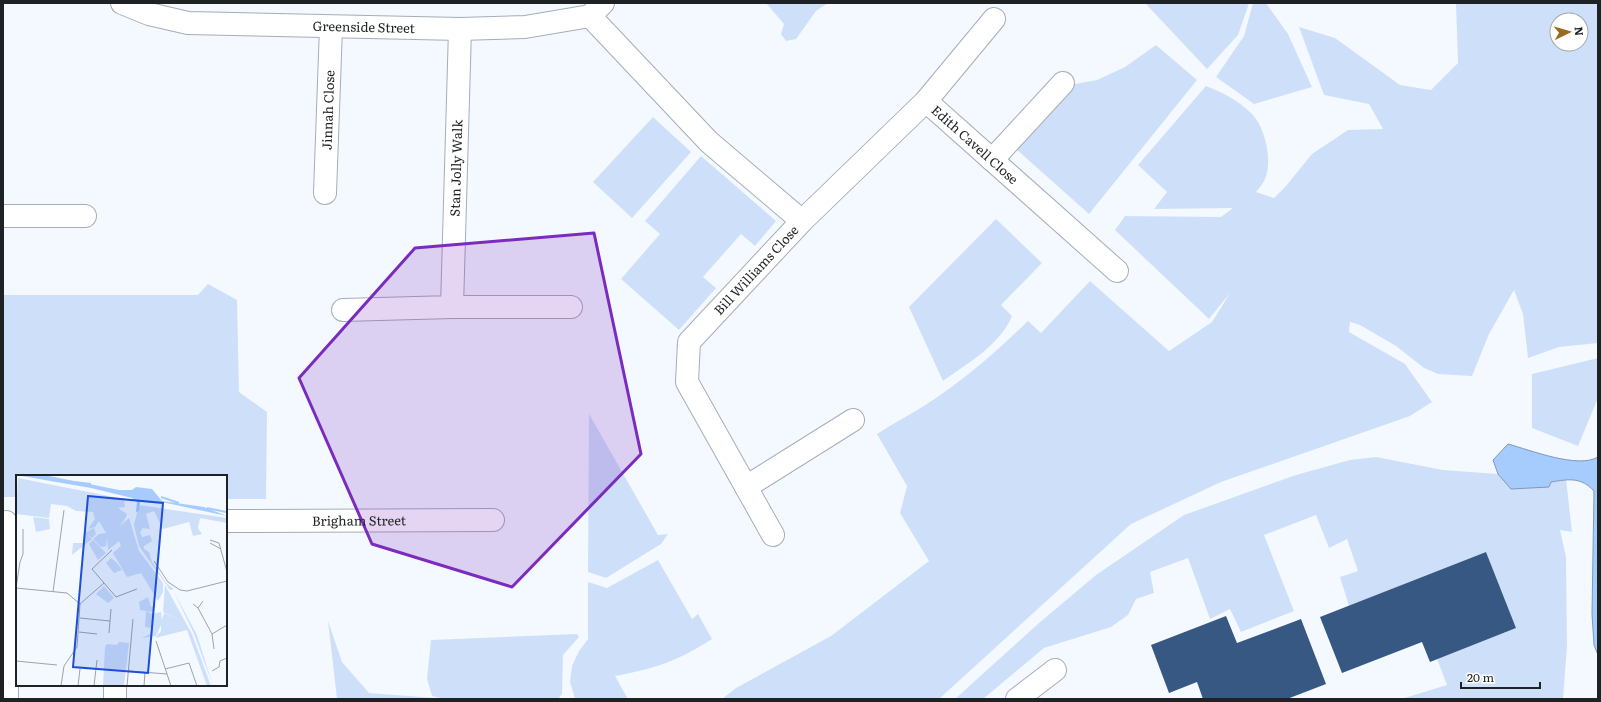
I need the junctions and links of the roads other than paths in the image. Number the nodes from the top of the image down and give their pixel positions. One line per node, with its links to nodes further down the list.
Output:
1 (122, 3): 4 (street, Greenside Street)
2 (596, 9): 5 (street, Greenside Street); 12 (street, Bill Williams Close)
3 (994, 19): 7 (street)
4 (331, 27): 5 (street, Greenside Street); 9 (street, Jinnah Close)
5 (460, 30): 14 (street, Stan Jolly Walk)
6 (1063, 83): 8 (street)
7 (926, 101): 8 (street, Edith Cavell Close); 12 (street, Edith Cavell Close)
8 (992, 160): 13 (street, Edith Cavell Close)
9 (325, 193)
10 (3, 216): 11 (street)
11 (84, 216)
12 (802, 221): 18 (street, Bill Williams Close)
13 (1117, 271)
14 (452, 307): 15 (street); 16 (street)
15 (571, 307)
16 (342, 310)
17 (853, 420): 18 (street)
18 (746, 487): 22 (street, Bill Williams Close)
19 (493, 520): 20 (street, Brigham Street)
20 (227, 521)
21 (9, 522): 25 (street)
22 (773, 535)
23 (1055, 670): 27 (street)
24 (115, 686): 26 (street)
25 (5, 687)
26 (115, 699)
27 (1017, 699)

